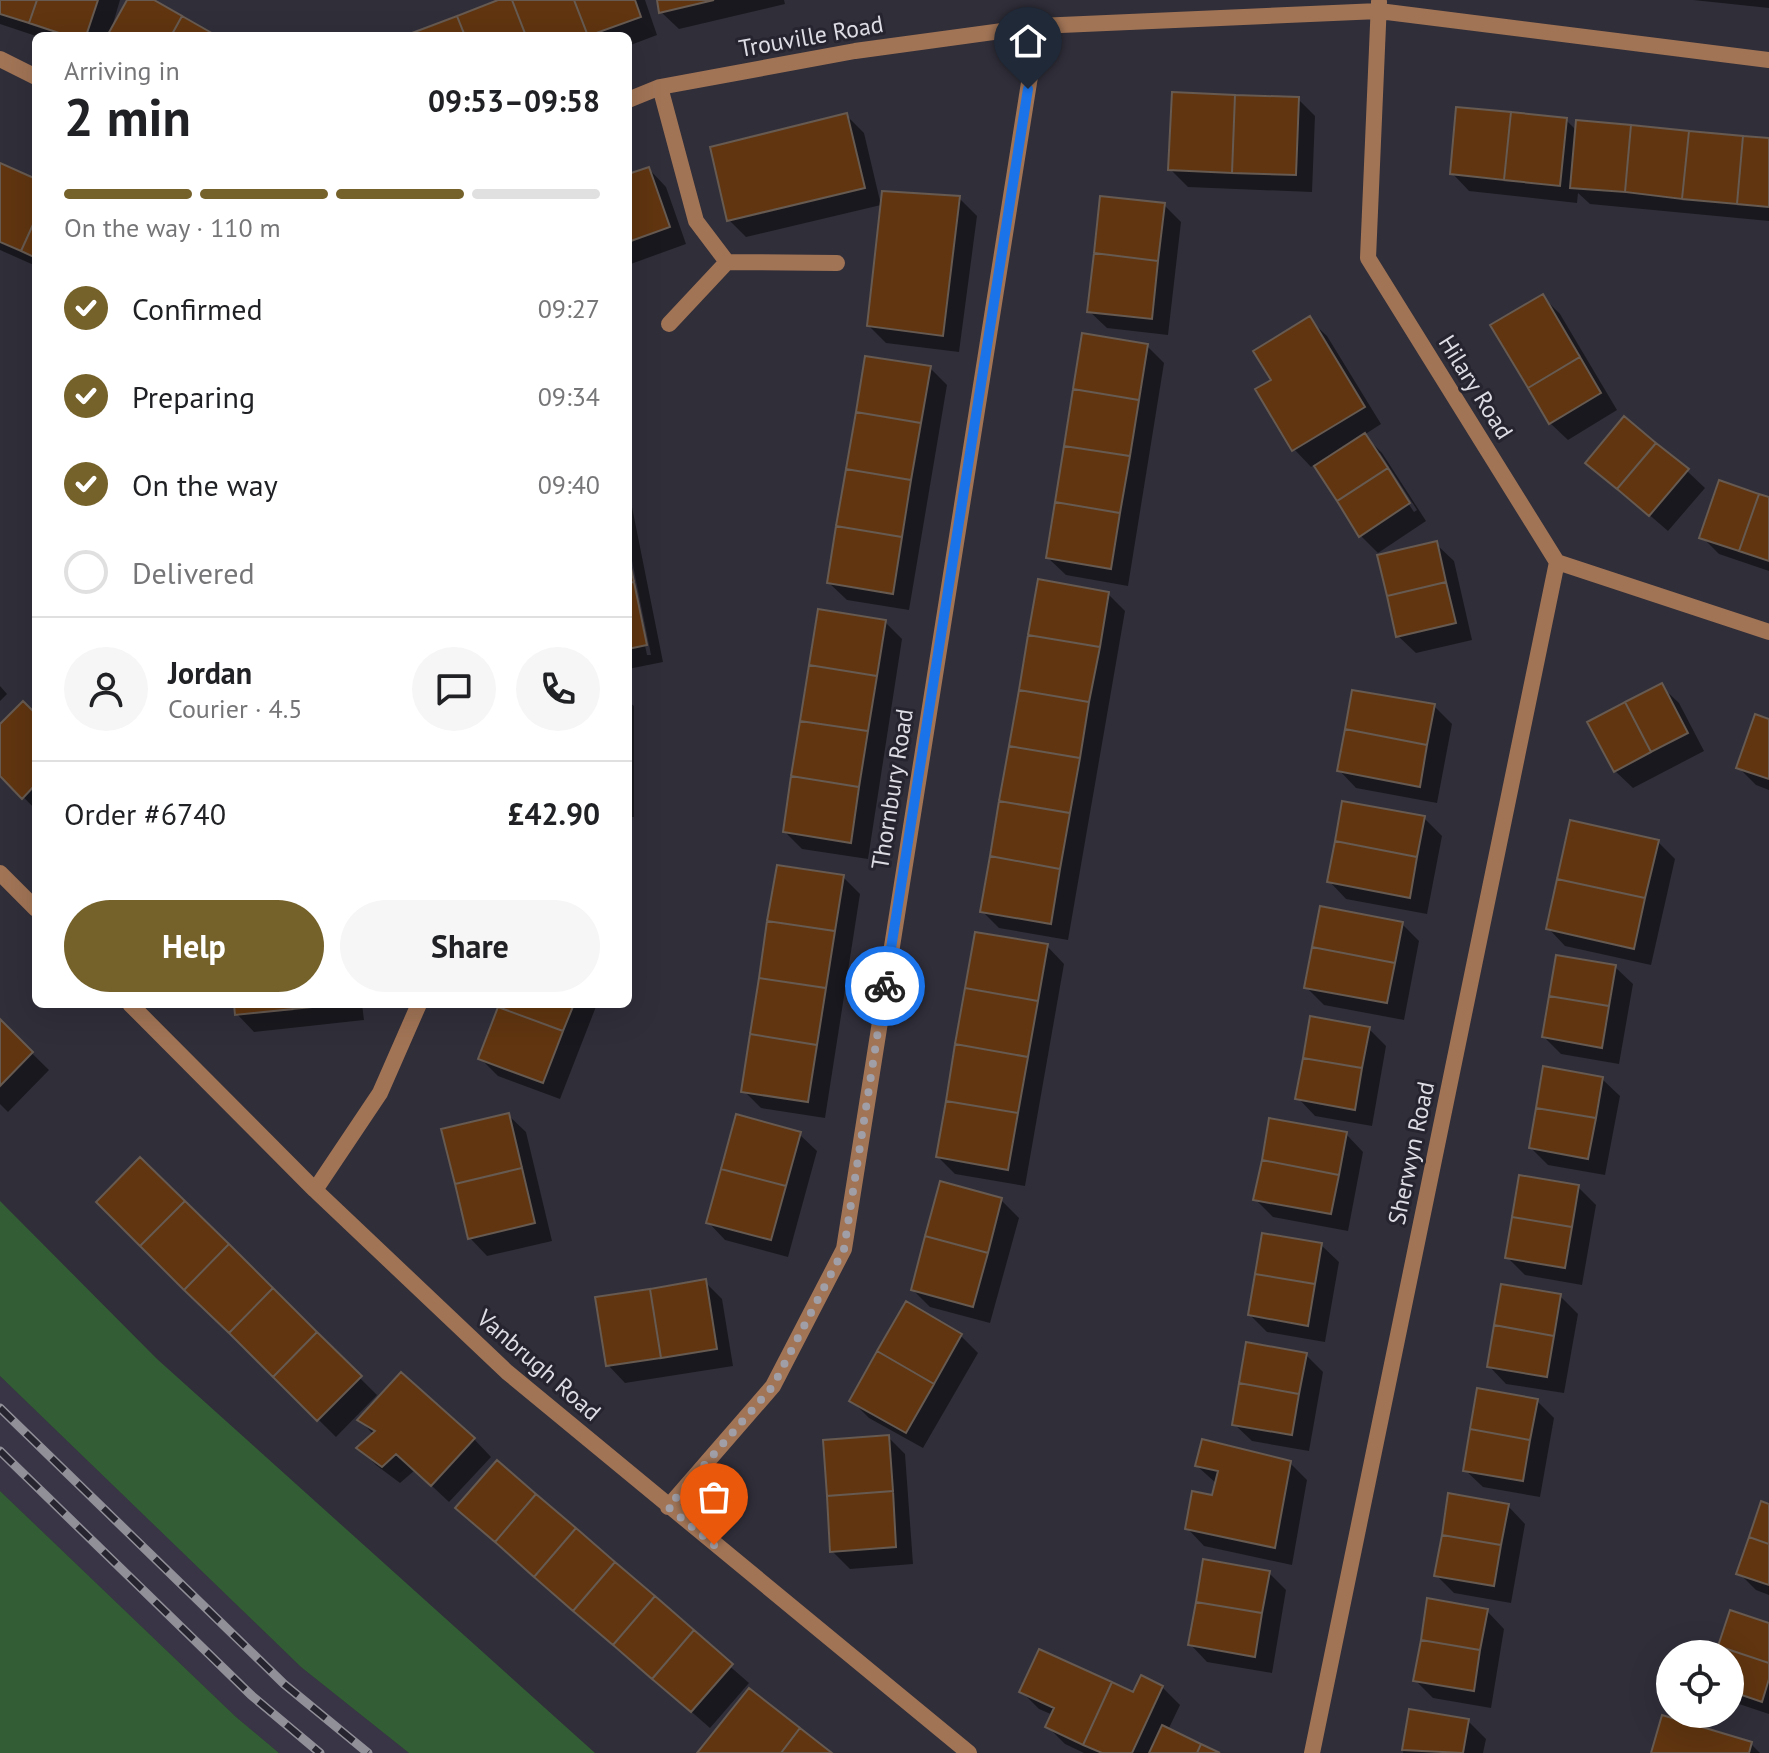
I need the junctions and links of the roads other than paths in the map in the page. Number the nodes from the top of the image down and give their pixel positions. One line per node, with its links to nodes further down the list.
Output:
1 (1379, 6): 2 (street, Trouville Road); 4 (street, Trouville Road); 11 (street, Hilary Road)
2 (1038, 26): 6 (street, Trouville Road); 18 (street, Thornbury Road)
3 (0, 59): 5 (street)
4 (1769, 60)
5 (32, 75)
6 (660, 87): 7 (street, Trouville Road); 8 (street)
7 (632, 98)
8 (727, 262): 9 (street); 10 (street)
9 (837, 263)
10 (669, 324)
11 (1557, 562): 12 (street); 20 (street, Sherwyn Road)
12 (1769, 632)
13 (0, 873): 14 (street)
14 (32, 905)
15 (134, 1008): 17 (street, Vanbrugh Road)
16 (417, 1008): 17 (street)
17 (315, 1190): 18 (street, Vanbrugh Road)
18 (668, 1507): 19 (street, Vanbrugh Road)
19 (969, 1753)
20 (1312, 1753)

